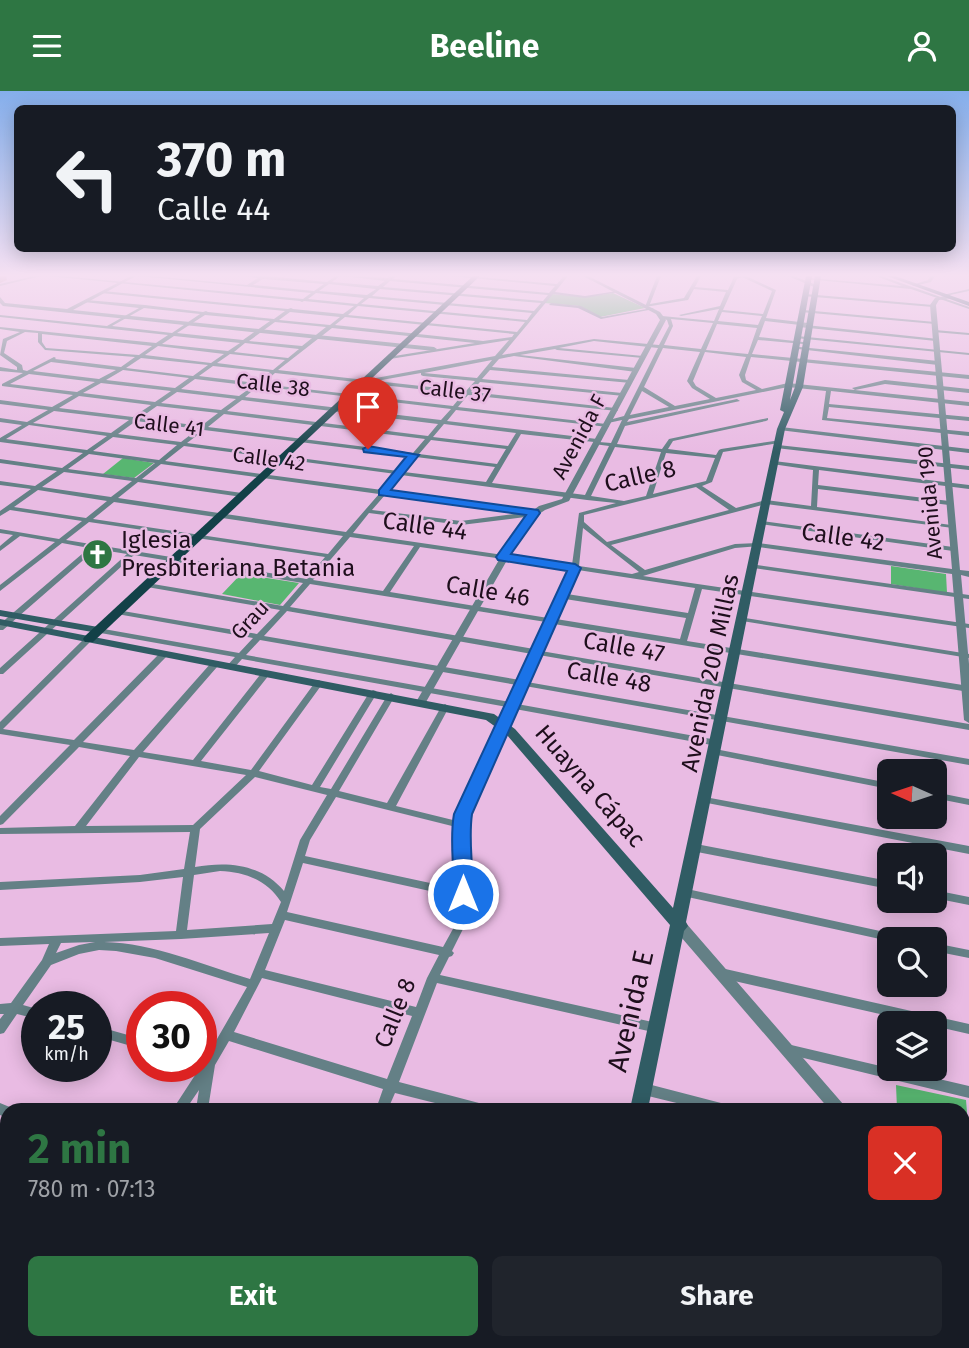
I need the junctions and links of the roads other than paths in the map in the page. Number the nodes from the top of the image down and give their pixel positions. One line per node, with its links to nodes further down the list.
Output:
1 (40, 335): 38 (street)
2 (66, 335): 25 (street)
3 (93, 335): 25 (street)
4 (173, 335): 32 (street)
5 (180, 335): 29 (street)
6 (256, 335): 29 (street)
7 (295, 335): 26 (street)
8 (320, 335): 26 (street)
9 (411, 335): 10 (street)
10 (414, 335): 30 (street); 34 (main road)
11 (515, 335): 30 (street); 47 (street, Grau)
12 (654, 335): 33 (street, Avenida F)
13 (666, 335): 35 (street)
14 (710, 335): 40 (street)
15 (757, 335): 28 (street)
16 (803, 335): 31 (main road, Avenida 200 Millas)
17 (803, 335): 31 (street)
18 (803, 335): 31 (street)
19 (804, 335): 52 (street)
20 (805, 335): 73 (main road, Avenida 200 Millas)
21 (817, 335): 63 (street)
22 (821, 335): 53 (street)
23 (830, 335): 41 (street)
24 (935, 335): 41 (street, Avenida 190)
25 (89, 337): 32 (street); 38 (street)
26 (317, 337): 34 (street); 36 (street)
27 (3, 338): 42 (street)
28 (756, 338): 31 (street); 45 (street)
29 (246, 342): 36 (street); 43 (street)
30 (481, 342): 39 (street)
31 (796, 342): 52 (main road, Avenida 200 Millas)
32 (156, 345): 43 (street); 46 (street)
33 (649, 345): 35 (street); 37 (street); 48 (street, Avenida F)
34 (402, 346): 39 (street); 49 (main road)
35 (661, 346): 40 (street); 75 (street)
36 (303, 348): 50 (street)
37 (544, 348): 47 (street); 48 (street)
38 (70, 349): 46 (street); 51 (street)
39 (435, 349): 49 (street)
40 (703, 350): 45 (street); 87 (street)
41 (937, 351): 44 (street); 53 (street, Avenida 190)
42 (1, 353): 59 (street)
43 (230, 353): 50 (street); 54 (street)
44 (969, 354)
45 (750, 355): 52 (street); 77 (street)
46 (139, 356): 54 (street); 57 (street)
47 (500, 356): 55 (street, Grau); 58 (street); 62 (street)
48 (643, 357): 58 (street, Avenida F)
49 (390, 358): 68 (main road)
50 (288, 359): 61 (street)
51 (49, 360): 57 (street, Calle 37); 60 (street)
52 (793, 360): 73 (main road, Avenida 200 Millas)
53 (938, 363): 63 (street, Avenida 190)
54 (212, 365): 61 (street); 65 (street)
55 (488, 368): 66 (street, Grau); 69 (street)
56 (0, 369): 59 (street, Calle 38)
57 (121, 369): 65 (street, Calle 37); 67 (street)
58 (636, 370): 69 (street, Avenida F)
59 (20, 371): 60 (street, Calle 38); 72 (street)
60 (28, 372): 67 (street, Calle 38); 72 (street)
61 (272, 372): 68 (street); 71 (street)
62 (410, 372): 66 (street); 68 (street)
63 (939, 374): 64 (street); 74 (street, Avenida 190)
64 (969, 377)
65 (193, 378): 71 (street, Calle 37); 78 (street)
66 (478, 380): 81 (street, Grau); 83 (street)
67 (97, 382): 70 (street, Calle 38); 82 (street)
68 (363, 382): 81 (street); 84 (main road)
69 (629, 382): 83 (street, Avenida F)
70 (125, 385): 78 (street, Calle 38); 85 (street)
71 (256, 385): 84 (street, Calle 37); 86 (street)
72 (1, 386): 82 (street)
73 (792, 387): 76 (street); 77 (street, Calle 37); 109 (street); 111 (main road, Avenida 200 Millas)
74 (940, 388): 79 (street); 80 (street); 88 (street, Avenida 190)
75 (641, 389): 93 (street); 100 (street)
76 (829, 389): 79 (street); 92 (street)
77 (760, 390): 87 (street, Calle 37)
78 (174, 391): 86 (street, Calle 38); 91 (street)
79 (846, 391): 88 (street)
80 (969, 391)
81 (467, 393): 94 (street, Grau); 97 (street)
82 (75, 395): 85 (street); 95 (street)
83 (622, 395): 97 (street, Avenida F)
84 (348, 396): 94 (street, Calle 37); 96 (main road)
85 (104, 398): 91 (street)
86 (238, 398): 96 (street, Calle 38); 98 (street)
87 (714, 399): 93 (street, Calle 37)
88 (941, 401): 90 (street); 99 (street, Avenida 190)
89 (0, 402): 95 (street)
90 (969, 404)
91 (155, 405): 98 (street); 103 (street)
92 (827, 405): 99 (street); 113 (street)
93 (673, 407): 100 (street, Calle 37)
94 (454, 408): 105 (street, Grau); 107 (street, Calle 37)
95 (51, 409): 103 (street); 106 (street)
96 (334, 410): 105 (street, Calle 38); 108 (main road)
97 (615, 410): 107 (street, Avenida F)
98 (219, 413): 108 (street); 110 (street)
99 (942, 416): 102 (street); 113 (street, Avenida 190)
100 (625, 418): 107 (street, Calle 37); 109 (street)
101 (766, 419): 125 (street)
102 (969, 419)
103 (134, 420): 110 (street); 114 (street)
104 (0, 421): 106 (street, Calle 41)
105 (442, 423): 112 (street, Calle 38); 116 (street, Grau)
106 (26, 424): 114 (street, Calle 41); 117 (street)
107 (607, 424): 119 (street, Avenida F)
108 (317, 425): 116 (street); 118 (main road)
109 (622, 425): 122 (street)
110 (201, 428): 118 (street); 120 (street)
111 (781, 429): 121 (main road, Avenida 200 Millas); 124 (street)
112 (519, 432): 119 (street, Calle 38); 123 (street)
113 (944, 432): 115 (street); 124 (street, Avenida 190)
114 (112, 435): 120 (street, Calle 41); 127 (street)
115 (969, 435)
116 (428, 439): 123 (street); 128 (street, Grau)
117 (0, 440): 127 (street, Calle 42)
118 (301, 440): 128 (street); 129 (main road)
119 (597, 442): 122 (street, Calle 38); 152 (street, Avenida F)
120 (182, 444): 129 (street, Calle 41); 132 (street)
121 (778, 444): 130 (street); 133 (main road, Avenida 200 Millas); 134 (street)
122 (611, 446): 125 (street, Calle 38); 155 (street)
123 (510, 448): 135 (street)
124 (945, 448): 126 (street); 134 (street, Avenida 190)
125 (664, 451): 130 (street, Calle 38); 154 (street)
126 (969, 451)
127 (88, 452): 132 (street, Calle 42); 138 (street)
128 (413, 455): 135 (street); 139 (street, Grau)
129 (282, 457): 139 (street, Calle 41); 140 (main road)
130 (718, 457): 146 (street, Calle 8)
131 (0, 461): 138 (street)
132 (159, 462): 140 (street, Calle 42); 142 (street)
133 (774, 463): 136 (street); 157 (main road, Avenida 200 Millas)
134 (946, 465): 137 (street); 145 (street, Avenida 190)
135 (499, 466): 144 (street)
136 (816, 468): 141 (street); 147 (street)
137 (969, 468)
138 (65, 469): 142 (street); 149 (street)
139 (399, 473): 144 (street, Calle 41); 150 (street, Grau)
140 (262, 476): 150 (street, Calle 42); 151 (main road)
141 (895, 478): 145 (street); 153 (street)
142 (136, 480): 151 (street); 156 (street)
143 (0, 483): 149 (street, Calle 44)
144 (488, 484): 152 (street, Calle 41)
145 (948, 484): 148 (street); 159 (street, Avenida 190)
146 (698, 486): 154 (street, Calle 8); 162 (street)
147 (815, 487): 153 (street); 160 (street)
148 (969, 487)
149 (36, 489): 156 (street, Calle 44); 161 (street)
150 (383, 492): 163 (street, Grau); 164 (street, Calle 42)
151 (243, 495): 166 (main road)
152 (568, 495): 155 (street, Calle 41); 164 (street, Avenida F)
153 (895, 496): 159 (street)
154 (649, 497): 158 (street, Calle 8)
155 (587, 498): 158 (street, Calle 41)
156 (111, 500): 166 (street, Calle 44); 167 (street)
157 (766, 502): 160 (street); 162 (street); 169 (main road, Avenida 200 Millas)
158 (626, 503): 168 (street, Calle 8)
159 (949, 503): 170 (street, Avenida 190)
160 (814, 507): 170 (street)
161 (9, 508): 165 (street); 167 (street)
162 (733, 509): 176 (street)
163 (368, 511): 164 (street); 173 (street, Grau)
164 (534, 513): 184 (street)
165 (0, 514)
166 (220, 516): 173 (street, Calle 44); 174 (main road)
167 (86, 519): 174 (street); 175 (street)
168 (580, 522): 176 (street); 187 (street, Calle 8)
169 (762, 523): 178 (main road, Avenida 200 Millas); 181 (street)
170 (951, 527): 181 (street, Avenida 190)
171 (0, 531): 172 (street, Calle 46)
172 (19, 534): 175 (street, Calle 46); 180 (street)
173 (347, 535): 177 (street, Calle 44); 183 (street, Grau)
174 (197, 537): 183 (street); 185 (main road)
175 (59, 541): 179 (street, Calle 46); 195 (street)
176 (606, 544): 189 (street)
177 (418, 545): 184 (street, Calle 44); 196 (street)
178 (758, 545): 186 (main road, Avenida 200 Millas); 188 (street, Calle 42); 189 (street, Calle 42)
179 (94, 547): 182 (street, Calle 46); 206 (street)
180 (0, 549)
181 (953, 549): 188 (street, Avenida 190)
182 (132, 553): 185 (street, Calle 46); 209 (street)
183 (329, 557): 192 (street, Grau)
184 (503, 557): 187 (street, Calle 44); 202 (street)
185 (174, 559): 192 (street, Calle 46); 193 (main road)
186 (753, 566): 197 (main road, Avenida 200 Millas); 199 (street)
187 (575, 568): 191 (street, Calle 44); 198 (street, Calle 8)
188 (955, 572): 190 (street, Calle 42); 199 (street, Avenida 190)
189 (644, 573): 191 (street, Calle 42)
190 (969, 574)
191 (633, 577): 194 (street, Calle 44)
192 (308, 581): 196 (street, Calle 46); 201 (street, Grau)
193 (147, 585): 201 (street, Calle 47); 203 (main road)
194 (699, 587): 197 (street, Calle 44); 204 (street)
195 (0, 589)
196 (386, 593): 202 (street, Calle 46)
197 (748, 594): 205 (main road, Avenida 200 Millas); 208 (street, Calle 44)
198 (563, 596): 204 (street); 207 (street, Calle 8)
199 (957, 596): 200 (street); 208 (street, Avenida 190)
200 (969, 597)
201 (285, 608): 211 (street, Grau); 212 (street, Calle 47)
202 (474, 608): 207 (street, Calle 46); 212 (street)
203 (117, 612): 210 (main road); 211 (street, Calle 48)
204 (690, 616): 213 (street)
205 (742, 619): 215 (main road, Avenida 200 Millas); 217 (street)
206 (4, 621): 209 (main road, Huayna Cápac)
207 (551, 621): 213 (street, Calle 46); 214 (street, Calle 8)
208 (965, 626): 217 (street, Avenida 190)
209 (51, 627): 210 (main road, Huayna Cápac); 222 (street)
210 (93, 635): 216 (main road, Huayna Cápac); 218 (street, Huayna Cápac); 237 (street)
211 (258, 637): 218 (street, Grau); 221 (street, Calle 48)
212 (457, 637): 214 (street, Calle 47); 221 (street)
213 (683, 642): 215 (street, Calle 46)
214 (537, 651): 224 (street, Calle 8); 226 (street, Calle 47)
215 (736, 651): 226 (main road, Avenida 200 Millas); 227 (street, Calle 46)
216 (163, 655): 219 (main road, Huayna Cápac); 238 (street)
217 (966, 655): 227 (street, Avenida 190)
218 (240, 657): 220 (street, Grau); 230 (street, Huayna Cápac)
219 (214, 665): 220 (main road, Huayna Cápac); 240 (street)
220 (230, 667): 223 (main road, Huayna Cápac)
221 (439, 669): 224 (street, Calle 48); 230 (street)
222 (0, 672)
223 (266, 673): 225 (main road, Huayna Cápac); 241 (street)
224 (523, 682): 231 (street, Calle 8); 233 (street, Calle 48)
225 (318, 683): 228 (main road, Huayna Cápac); 243 (street)
226 (729, 685): 233 (main road, Avenida 200 Millas); 236 (street, Calle 47)
227 (967, 688): 234 (street, Avenida 190)
228 (373, 693): 229 (main road, Huayna Cápac); 245 (street)
229 (391, 696): 230 (main road, Huayna Cápac); 246 (street)
230 (423, 697): 231 (street, Huayna Cápac); 232 (main road, Huayna Cápac)
231 (512, 706): 235 (street, Calle 8); 239 (street, Huayna Cápac)
232 (445, 707): 235 (main road, Huayna Cápac); 250 (street)
233 (722, 718): 239 (main road, Avenida 200 Millas); 242 (street, Calle 48)
234 (969, 720)
235 (503, 725): 252 (street, Calle 8); 268 (main road, Huayna Cápac)
236 (969, 727)
237 (0, 729): 238 (street)
238 (78, 743): 240 (street); 251 (street)
239 (716, 747): 244 (street, Huayna Cápac); 248 (main road, Avenida 200 Millas)
240 (138, 752): 241 (street); 254 (street)
241 (196, 762): 243 (street)
242 (969, 762)
243 (253, 773): 245 (street); 253 (street)
244 (877, 783)
245 (315, 788): 246 (street)
246 (331, 793): 250 (street); 258 (street)
247 (947, 798): 249 (street)
248 (705, 800): 256 (main road, Avenida 200 Millas); 257 (street)
249 (969, 802)
250 (390, 807): 252 (street)
251 (0, 822)
252 (460, 825): 263 (street, Calle 8)
253 (195, 828): 254 (street); 259 (street)
254 (78, 829): 255 (street)
255 (0, 831)
256 (696, 848): 260 (street); 262 (main road, Avenida 200 Millas)
257 (969, 850)
258 (299, 858): 263 (street); 266 (street)
259 (191, 872): 261 (street); 266 (street); 271 (street)
260 (877, 883)
261 (0, 886)
262 (687, 893): 268 (main road, Avenida 200 Millas); 270 (street)
263 (463, 894): 275 (street, Calle 8)
264 (947, 897): 265 (street)
265 (969, 901)
266 (286, 902): 267 (street)
267 (282, 915): 269 (street); 275 (street)
268 (680, 926): 278 (street, Huayna Cápac); 285 (main road, Avenida E)
269 (277, 928): 271 (street); 280 (street)
270 (877, 934)
271 (181, 935): 272 (street)
272 (57, 939): 273 (street); 277 (street)
273 (0, 942)
274 (947, 950): 276 (street)
275 (448, 953): 279 (street, Calle 8)
276 (969, 954)
277 (47, 962): 280 (street); 281 (street)
278 (722, 973): 287 (street); 290 (street, Huayna Cápac)
279 (433, 978): 284 (street, Calle 8); 285 (street)
280 (257, 979): 284 (street); 288 (street)
281 (15, 1008): 282 (street); 283 (street); 286 (street)
282 (0, 1009)
283 (21, 1010)
284 (419, 1013): 293 (street, Calle 8)
285 (657, 1028): 294 (main road, Avenida E)
286 (0, 1029)
287 (969, 1029)
288 (227, 1035): 289 (street); 293 (street)
289 (217, 1047)
290 (786, 1048): 295 (street); 302 (street, Huayna Cápac)
291 (194, 1082): 296 (street)
292 (204, 1082): 297 (street)
293 (391, 1086): 298 (street, Calle 8); 299 (street)
294 (644, 1089): 300 (main road, Avenida E); 301 (street)
295 (969, 1093)
296 (182, 1103)
297 (202, 1103)
298 (384, 1103)
299 (456, 1103)
300 (640, 1103)
301 (698, 1103)
302 (833, 1103)

